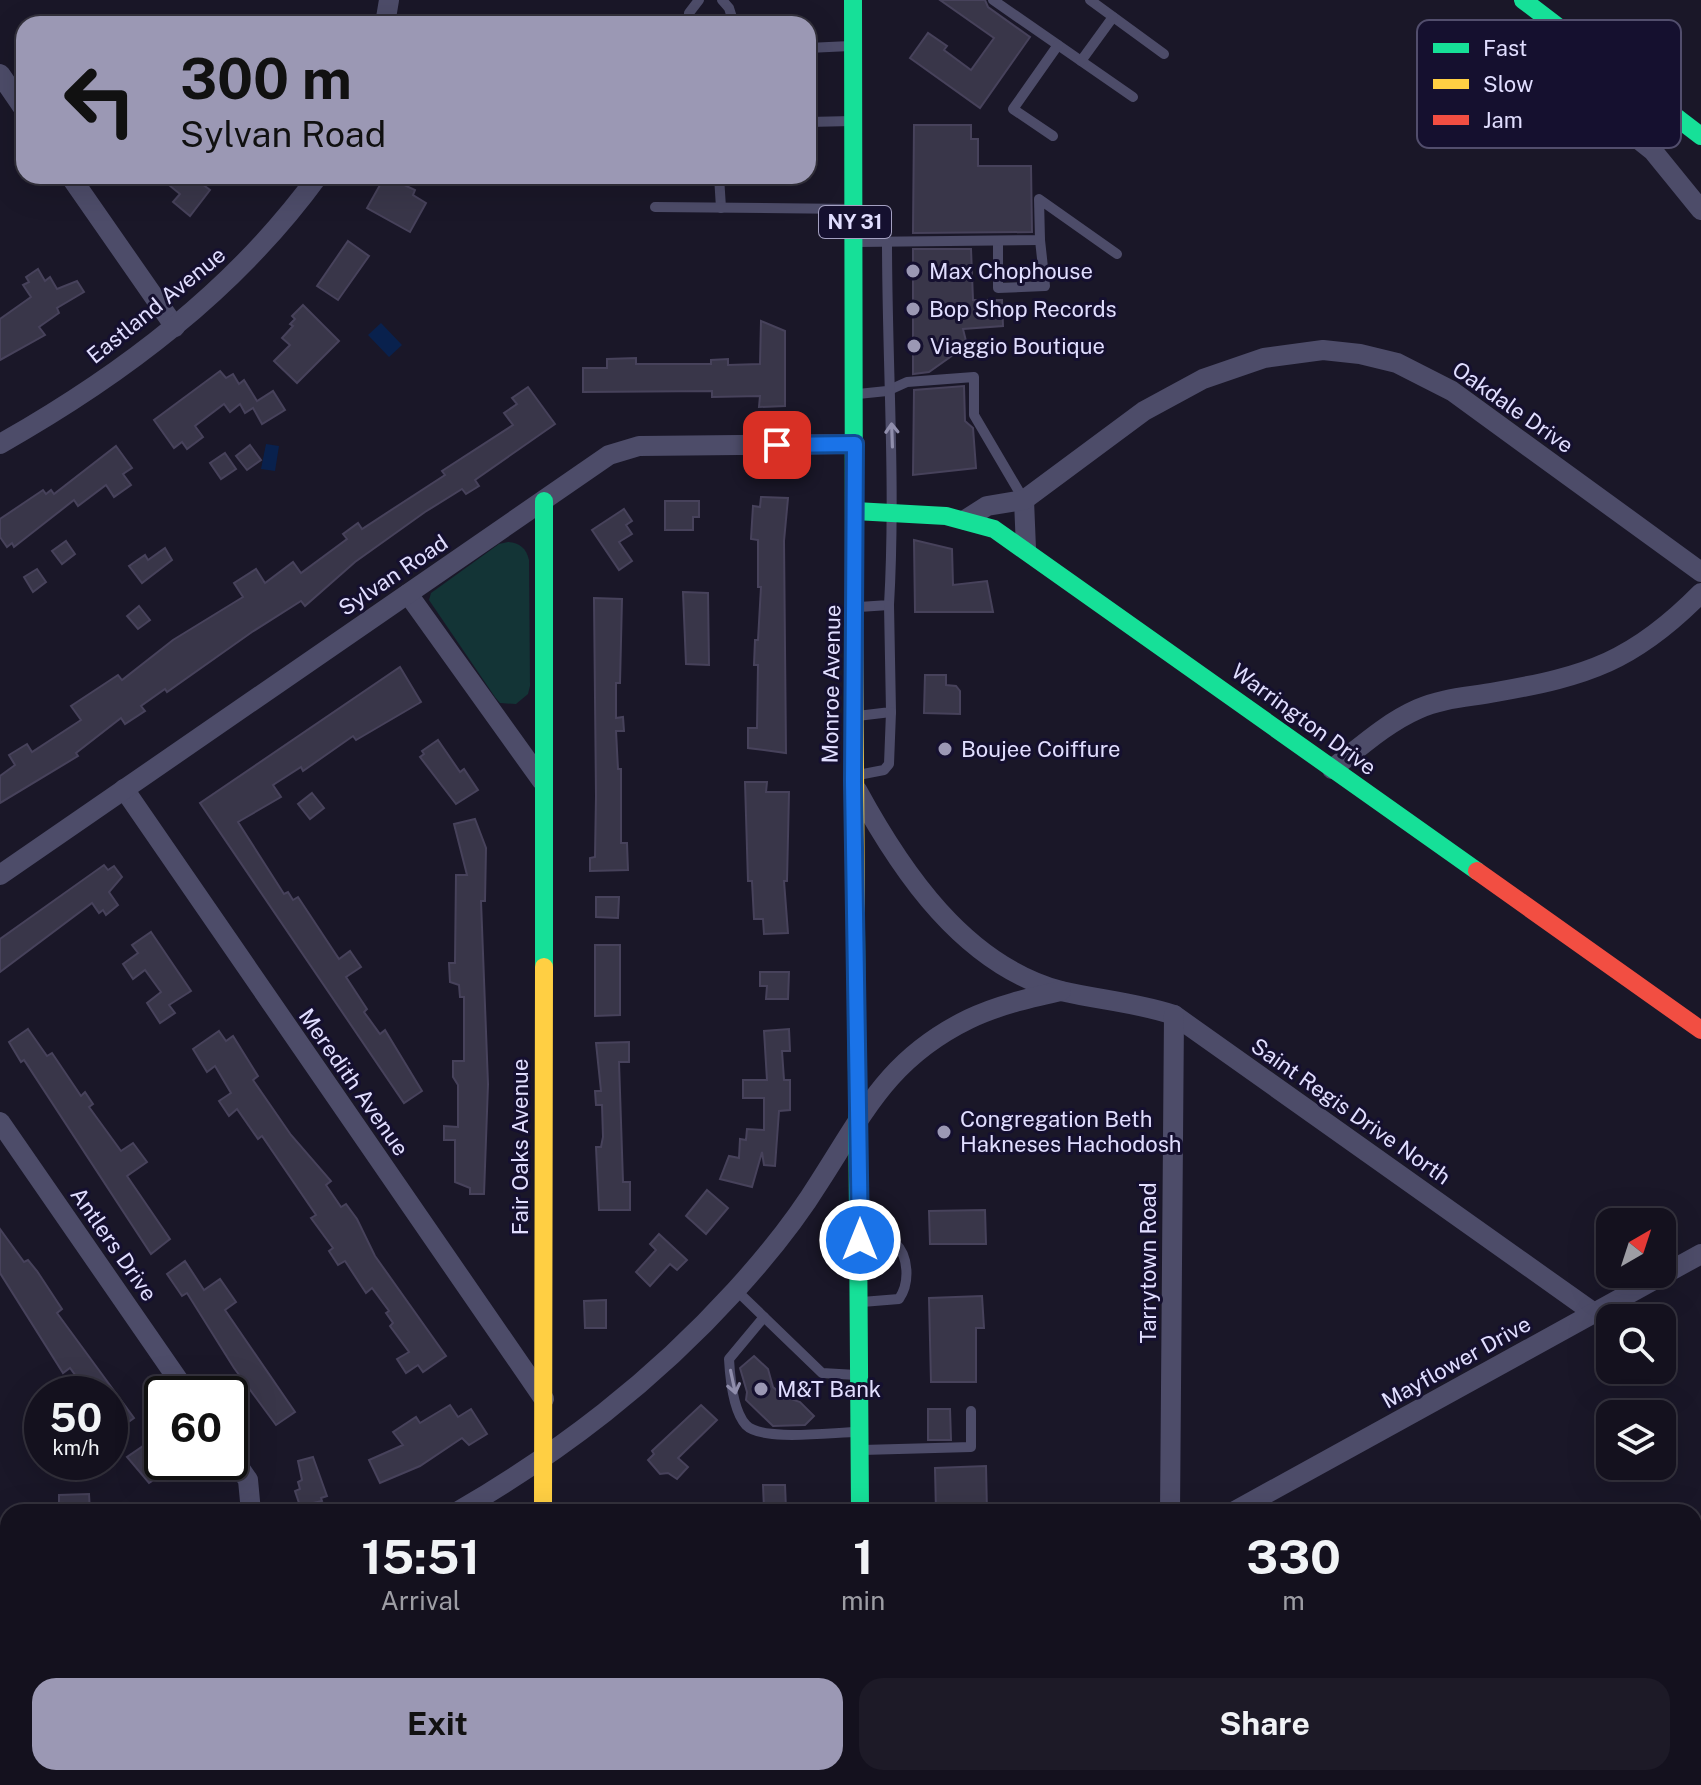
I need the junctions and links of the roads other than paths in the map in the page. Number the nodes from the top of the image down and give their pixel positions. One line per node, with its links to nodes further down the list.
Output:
1 (853, 0): 8 (street, Monroe Avenue / NY 31)
2 (993, 0): 7 (lane)
3 (1090, 0): 5 (lane)
4 (1523, 0): 6 (street)
5 (1113, 17): 10 (lane); 11 (lane)
6 (1549, 20)
7 (1058, 45): 11 (lane); 18 (lane)
8 (853, 46): 9 (lane); 15 (street, Monroe Avenue / NY 31)
9 (816, 48)
10 (1164, 54)
11 (1081, 61): 14 (lane)
12 (0, 74): 13 (street)
13 (16, 97)
14 (1133, 97)
15 (854, 121): 17 (lane); 26 (street, Monroe Avenue / NY 31)
16 (1681, 121): 19 (street)
17 (816, 122)
18 (1053, 136)
19 (1701, 136)
20 (1649, 148): 27 (street)
21 (76, 184): 33 (street)
22 (311, 184): 33 (street, Eastland Avenue)
23 (720, 184): 25 (lane)
24 (655, 207): 25 (lane)
25 (721, 208): 26 (lane)
26 (855, 209): 30 (street, Monroe Avenue / NY 31)
27 (1701, 210)
28 (1040, 240): 29 (lane); 29 (lane); 32 (lane)
29 (998, 241): 31 (lane)
30 (855, 242): 31 (lane); 35 (street, Monroe Avenue / NY 31)
31 (887, 242): 34 (lane)
32 (1117, 254)
33 (175, 327): 36 (street, Eastland Avenue)
34 (887, 391): 35 (lane); 38 (lane); 41 (lane, one-way to 34)
35 (856, 395): 37 (street, Monroe Avenue / NY 31)
36 (0, 444)
37 (855, 444): 39 (street, Sylvan Road); 40 (street, Monroe Avenue / NY 31)
38 (1024, 500): 42 (street, Oakdale Drive); 43 (street); 44 (street, Oakdale Drive)
39 (544, 501): 46 (street, Sylvan Road); 53 (street, Fair Oaks Avenue)
40 (855, 511): 41 (street, Warrington Drive); 48 (street, Monroe Avenue / NY 31)
41 (895, 513): 42 (street, Warrington Drive); 47 (lane)
42 (965, 520): 43 (street, Warrington Drive)
43 (1026, 549): 51 (street, Warrington Drive)
44 (1701, 572)
45 (1701, 593): 51 (street)
46 (408, 594): 53 (street); 54 (street, Sylvan Road)
47 (889, 605): 48 (lane); 49 (lane)
48 (856, 607): 50 (street, Monroe Avenue / NY 31)
49 (891, 712): 50 (lane); 52 (lane)
50 (854, 716): 52 (street, Monroe Avenue / NY 31)
51 (1332, 769): 58 (street, Warrington Drive)
52 (853, 779): 56 (street, Saint Regis Drive North); 59 (street, Monroe Avenue / NY 31)
53 (542, 781): 69 (street, Fair Oaks Avenue)
54 (124, 789): 55 (street, Sylvan Road); 69 (street, Meredith Avenue)
55 (0, 875)
56 (1061, 991): 57 (street, Saint Regis Drive North); 59 (street, Saint Regis Drive North)
57 (1174, 1015): 65 (street, Saint Regis Drive North); 78 (street, Tarrytown Road)
58 (1701, 1030)
59 (860, 1114): 61 (street, Monroe Avenue / NY 31); 63 (street, Saint Regis Drive North)
60 (0, 1122): 68 (street, Antlers Drive)
61 (860, 1240): 64 (street, Monroe Avenue / NY 31); 64 (lane)
62 (1701, 1254): 65 (street, Mayflower Drive)
63 (736, 1290): 66 (lane); 72 (street, Saint Regis Drive North)
64 (860, 1302): 67 (street, Monroe Avenue / NY 31)
65 (1594, 1313): 79 (street, Mayflower Drive)
66 (764, 1317): 67 (lane); 71 (lane, one-way to 71)
67 (860, 1375): 71 (street, Monroe Avenue / NY 31)
68 (176, 1376)
69 (546, 1401): 72 (street, Fair Oaks Avenue)
70 (971, 1411): 71 (lane)
71 (860, 1440): 77 (street, Monroe Avenue / NY 31)
72 (543, 1460): 75 (street, Saint Regis Drive North); 76 (street, Fair Oaks Avenue)
73 (248, 1480): 74 (street)
74 (250, 1504)
75 (470, 1504)
76 (543, 1504)
77 (860, 1504)
78 (1170, 1504)
79 (1248, 1504)

